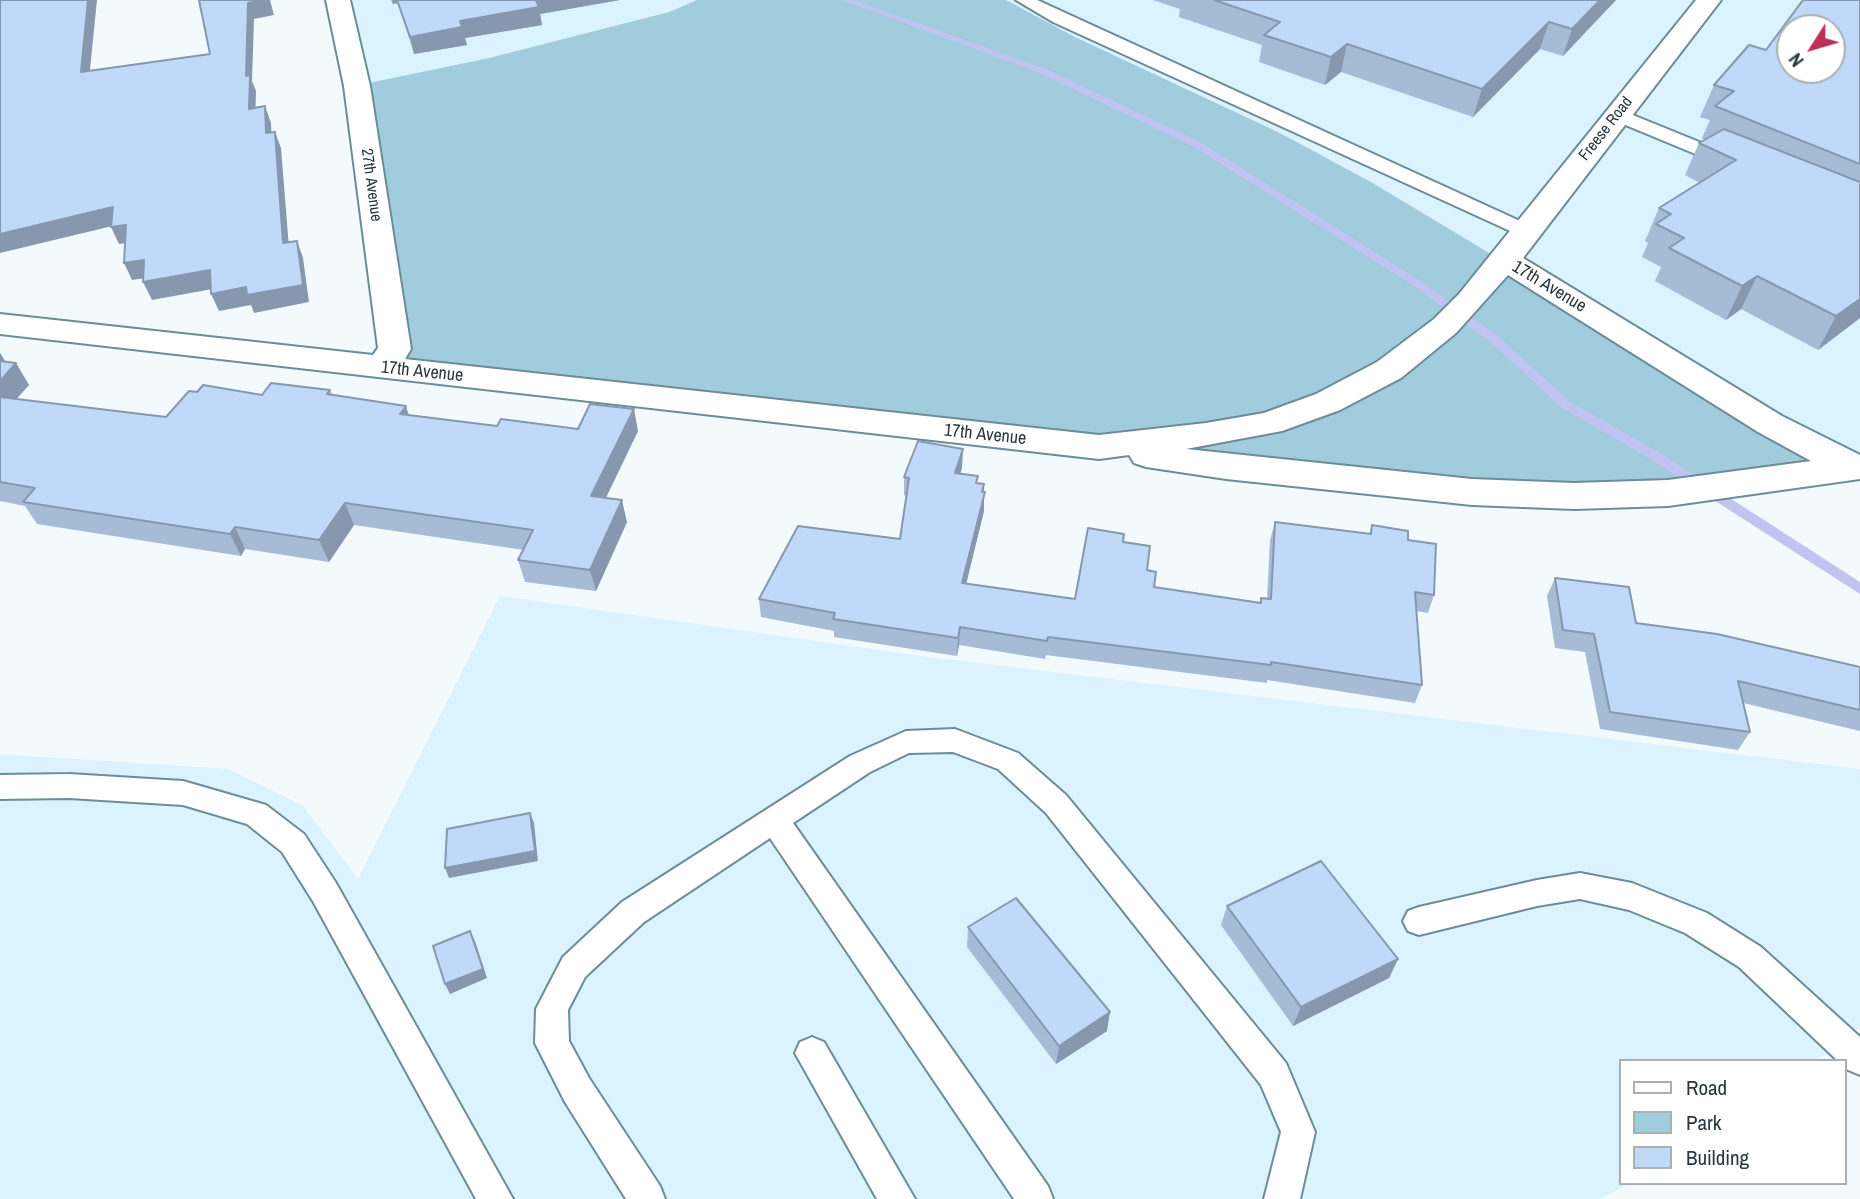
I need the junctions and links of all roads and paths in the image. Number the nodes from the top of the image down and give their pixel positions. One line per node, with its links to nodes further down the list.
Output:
1 (338, 0): 9 (street, 27th Avenue)
2 (1024, 0): 6 (lane)
3 (1709, 0): 4 (street, Freese Road)
4 (1618, 115): 5 (lane); 6 (street, Freese Road)
5 (1745, 167)
6 (1526, 231): 7 (street, Freese Road)
7 (1505, 260): 10 (street, 17th Avenue); 11 (street, 17th Avenue)
8 (0, 324): 9 (street, 17th Avenue)
9 (381, 367): 10 (street, 17th Avenue)
10 (1100, 447): 11 (street)
11 (1857, 469)
12 (0, 787): 17 (lane)
13 (774, 820): 18 (lane); 20 (lane); 21 (lane)
14 (1419, 920): 16 (lane)
15 (812, 1053): 19 (lane)
16 (1860, 1059)
17 (495, 1199)
18 (647, 1199)
19 (897, 1199)
20 (1035, 1199)
21 (1282, 1199)

